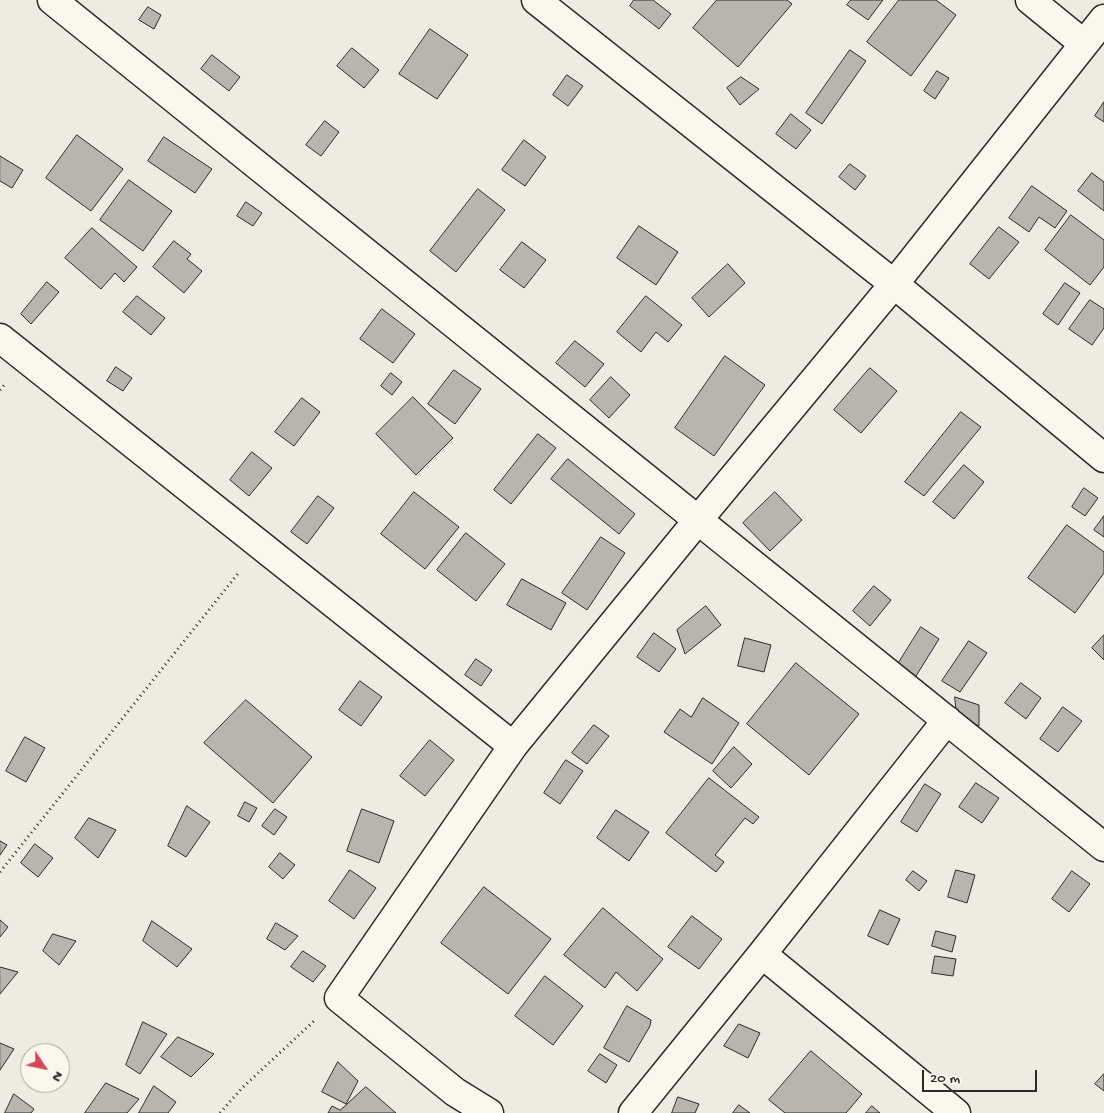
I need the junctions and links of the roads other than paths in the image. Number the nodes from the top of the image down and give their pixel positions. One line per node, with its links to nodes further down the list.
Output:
1 (52, 0): 9 (street)
2 (536, 0): 6 (street)
3 (1030, 0): 5 (street)
4 (1104, 19): 5 (street)
5 (1084, 44): 6 (street)
6 (894, 284): 8 (street); 9 (street)
7 (0, 338): 11 (street)
8 (1104, 458)
9 (698, 520): 10 (street); 11 (street)
10 (947, 720): 12 (street); 13 (street)
11 (514, 746): 14 (street)
12 (1104, 847)
13 (762, 954): 15 (street); 16 (street)
14 (490, 1113)
15 (632, 1113)
16 (956, 1113)

